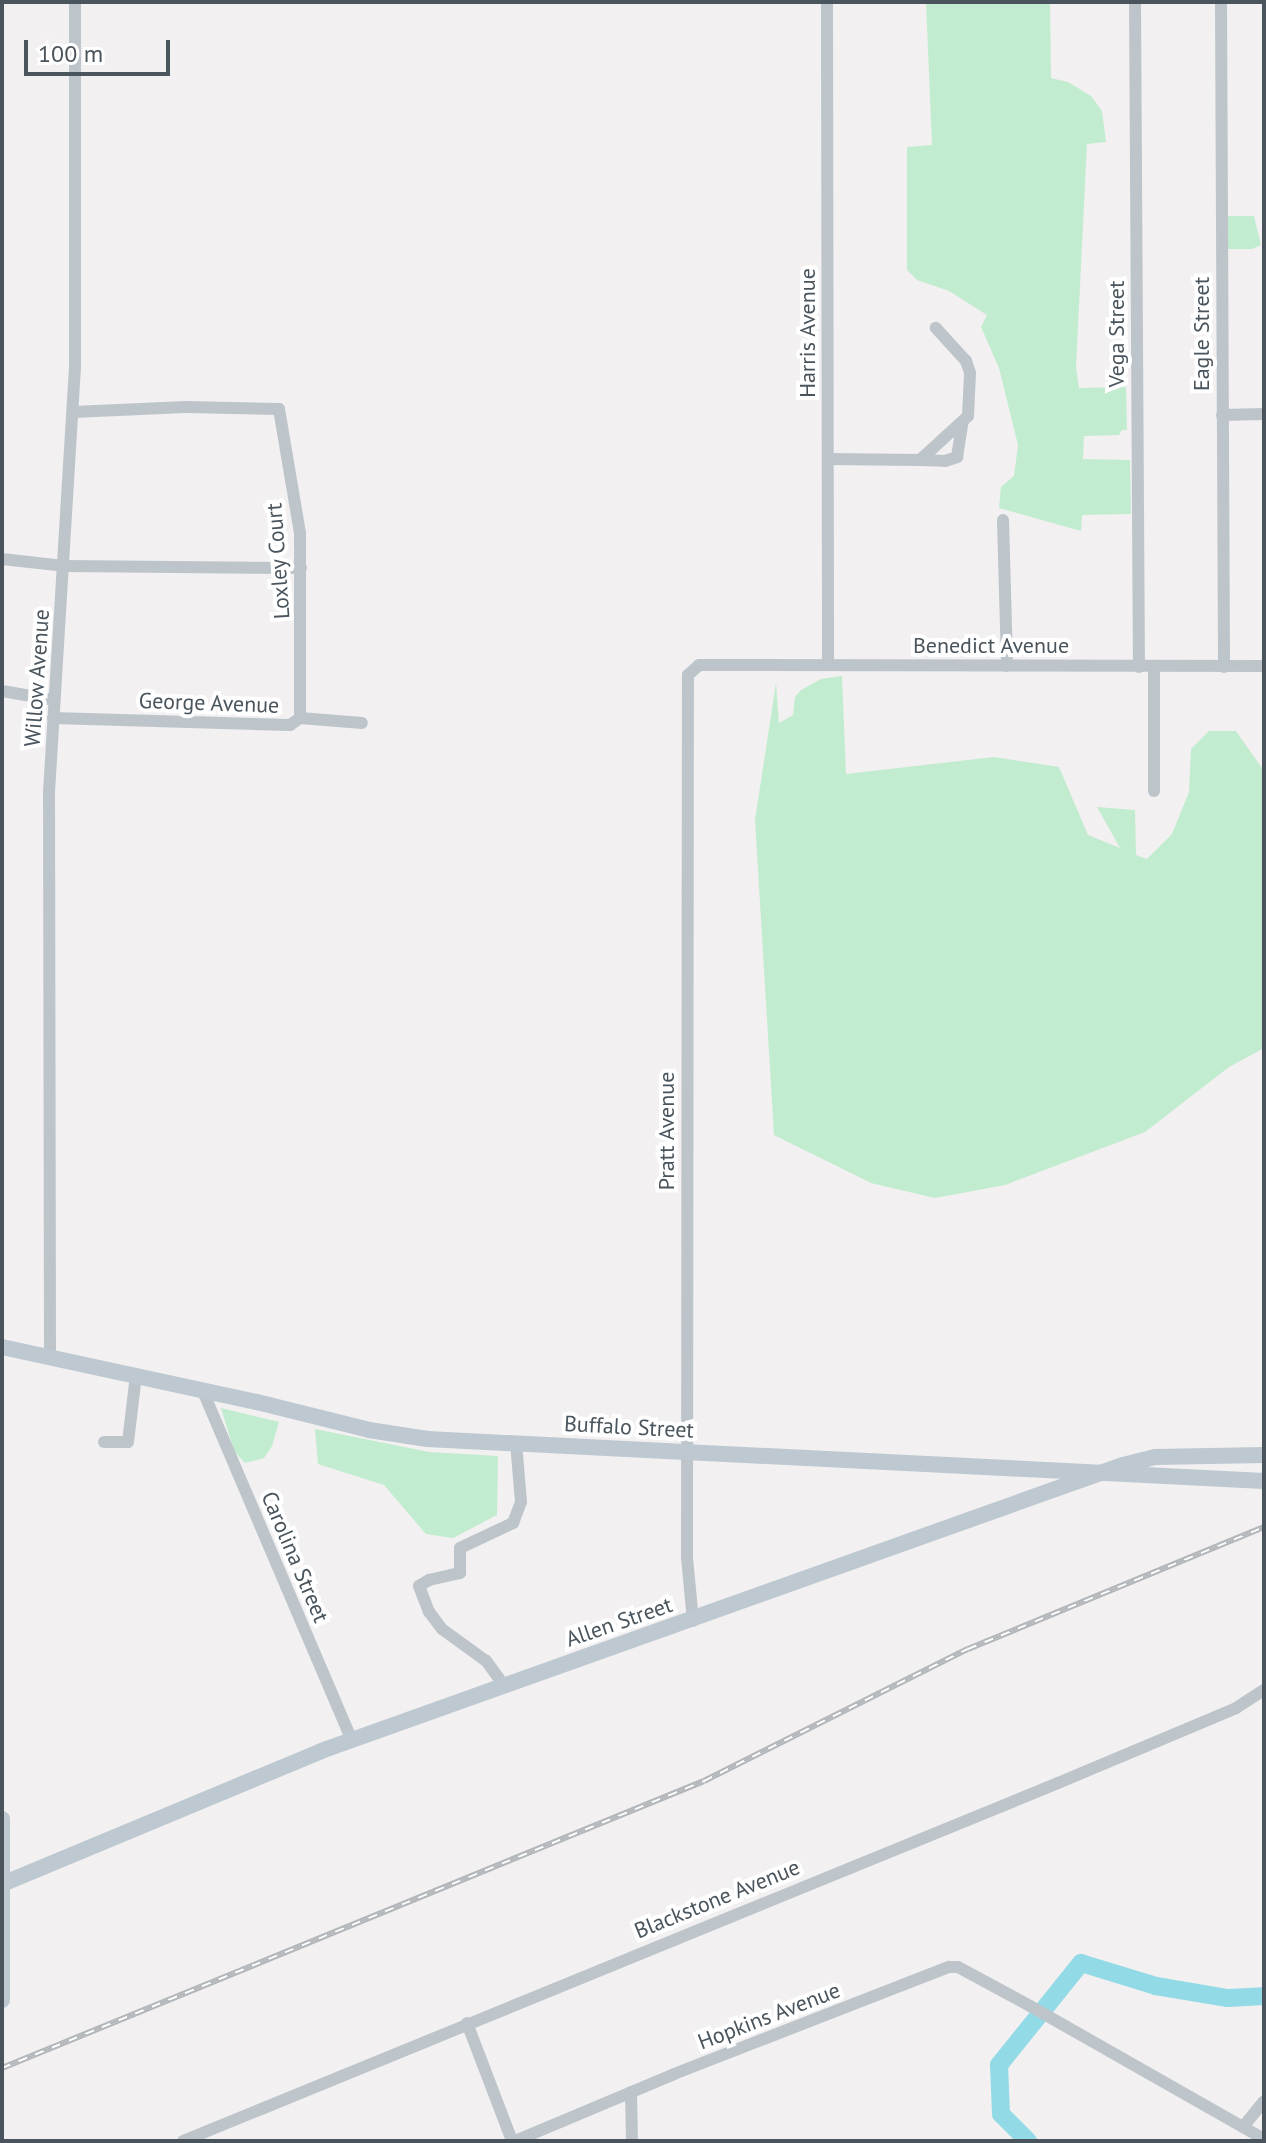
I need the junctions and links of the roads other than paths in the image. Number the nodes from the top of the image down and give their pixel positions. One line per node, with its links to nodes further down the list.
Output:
1 (75, 2): 6 (street, Willow Avenue)
2 (827, 2): 10 (street, Harris Avenue)
3 (1135, 2): 20 (street, Vega Street)
4 (1221, 2): 8 (street, Eagle Street)
5 (936, 328): 9 (street)
6 (73, 412): 14 (street, Willow Avenue); 15 (street, Loxley Court)
7 (1264, 414): 8 (street)
8 (1222, 415): 22 (street, Eagle Street)
9 (963, 421): 11 (street); 11 (street)
10 (828, 459): 11 (street); 16 (street, Harris Avenue)
11 (920, 460)
12 (1003, 520): 18 (street)
13 (2, 559): 14 (street)
14 (64, 566): 15 (street); 24 (street, Willow Avenue)
15 (301, 568): 26 (street, Loxley Court)
16 (828, 664): 17 (street, Benedict Avenue); 18 (street, Benedict Avenue)
17 (718, 665): 35 (street, Pratt Avenue)
18 (1007, 666): 20 (street, Benedict Avenue)
19 (1264, 666): 22 (street, Benedict Avenue)
20 (1139, 667): 21 (street, Benedict Avenue)
21 (1154, 667): 22 (street, Benedict Avenue); 28 (street)
22 (1224, 667)
23 (2, 691): 24 (street)
24 (54, 700): 25 (street, Willow Avenue)
25 (53, 718): 26 (street, George Avenue); 30 (street, Willow Avenue)
26 (300, 718): 27 (street, George Avenue)
27 (362, 723)
28 (1154, 791)
29 (2, 1347): 30 (street, Buffalo Street)
30 (50, 1356): 31 (street, Buffalo Street)
31 (136, 1375): 32 (street, Buffalo Street); 33 (street)
32 (202, 1389): 34 (street, Buffalo Street); 44 (street, Carolina Street)
33 (104, 1442)
34 (516, 1443): 35 (street, Buffalo Street); 42 (street)
35 (687, 1452): 38 (street, Buffalo Street); 41 (street, Pratt Avenue)
36 (1264, 1455): 37 (street, Allen Street)
37 (1165, 1457): 38 (street, Allen Street); 39 (street)
38 (1100, 1473): 39 (street, Buffalo Street); 41 (street, Allen Street)
39 (1166, 1476): 40 (street, Buffalo Street)
40 (1264, 1481)
41 (693, 1621): 42 (street, Allen Street)
42 (503, 1684): 44 (street, Allen Street)
43 (1264, 1690): 48 (street, Blackstone Avenue)
44 (352, 1740): 46 (street, Allen Street)
45 (2, 1819): 46 (street)
46 (2, 1884): 47 (street)
47 (2, 2000)
48 (467, 2023): 53 (street, Blackstone Avenue); 54 (street)
49 (631, 2092): 51 (street, Hopkins Avenue); 54 (street, Hopkins Avenue); 55 (street)
50 (1264, 2101): 51 (street)
51 (1243, 2127): 52 (street)
52 (1264, 2139)
53 (183, 2141)
54 (513, 2141)
55 (632, 2141)

